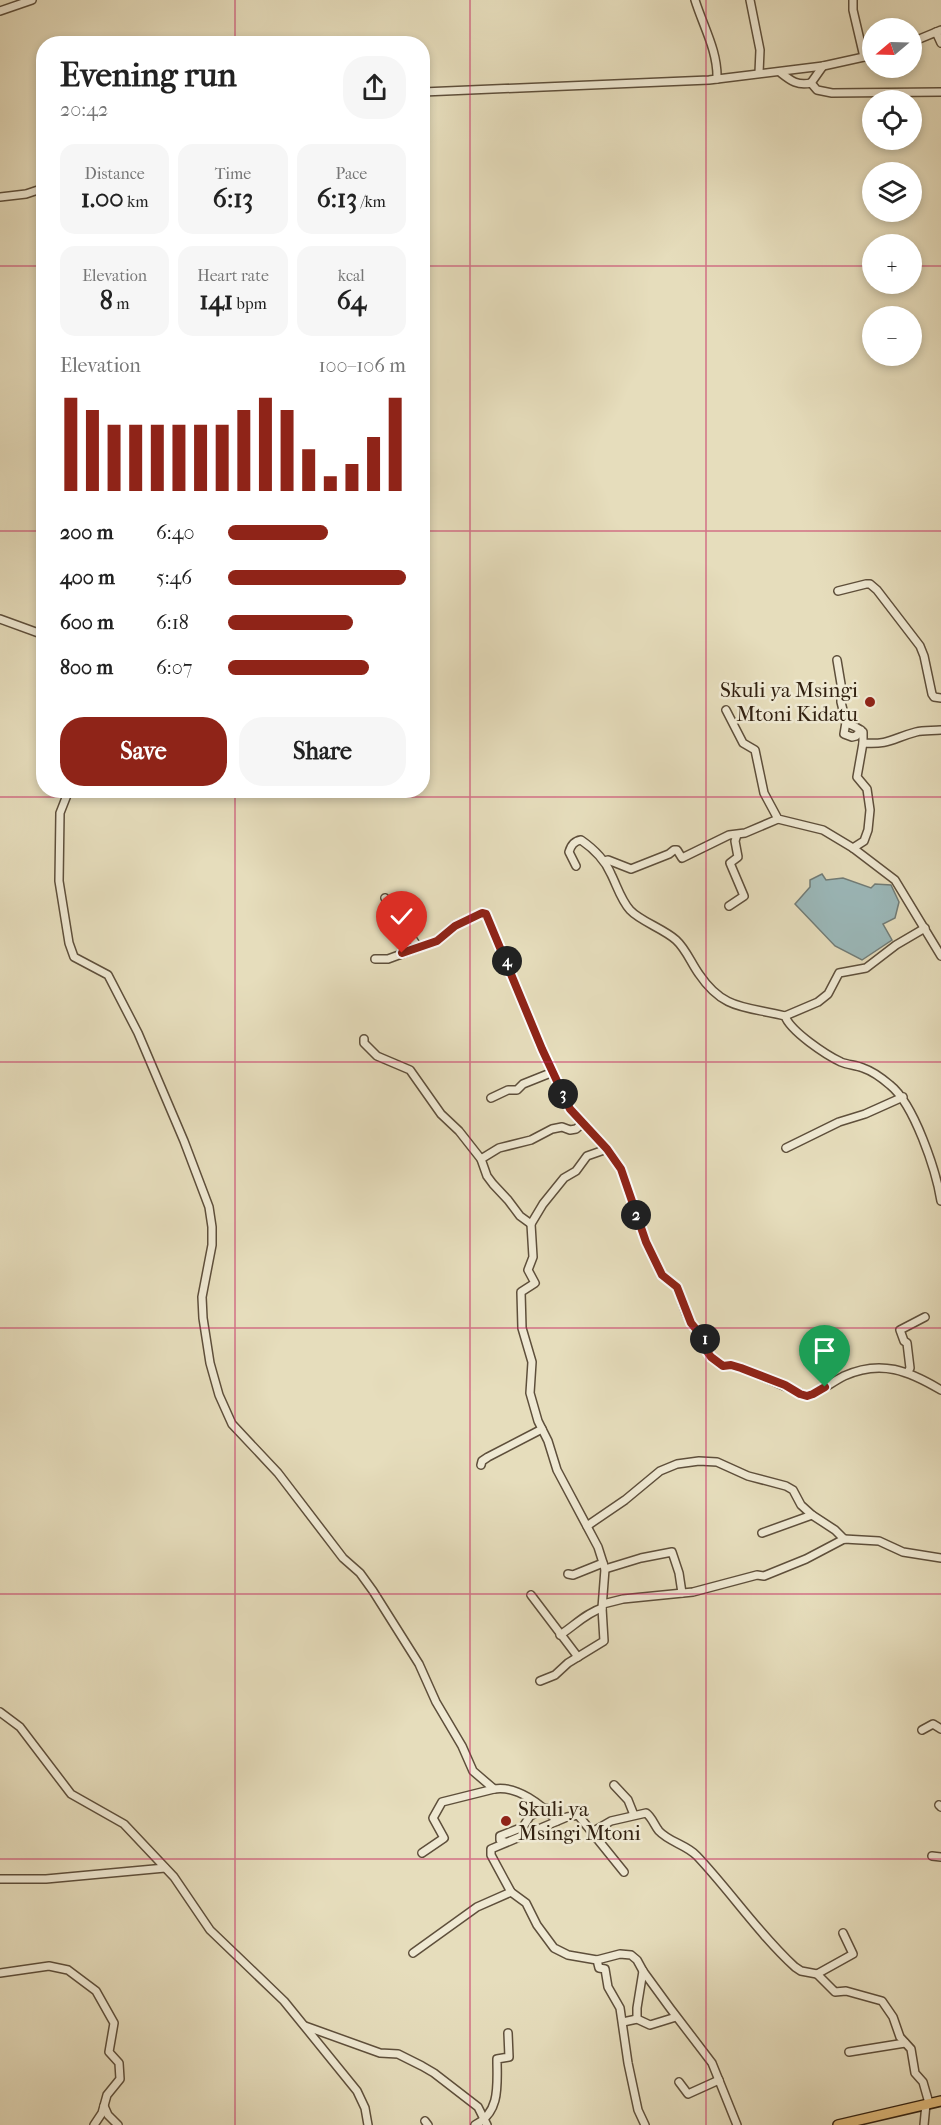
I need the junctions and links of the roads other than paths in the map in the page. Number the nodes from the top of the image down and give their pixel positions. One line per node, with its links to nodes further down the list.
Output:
1 (32, 0): 5 (street)
2 (695, 0): 14 (street)
3 (750, 0): 12 (street)
4 (853, 0): 9 (street)
5 (0, 11)
6 (939, 31): 7 (street); 8 (street)
7 (922, 38)
8 (941, 43)
9 (862, 48)
10 (862, 57): 11 (street)
11 (823, 66): 13 (street); 15 (street)
12 (759, 73): 13 (street); 14 (street)
13 (781, 73): 15 (street)
14 (717, 79): 16 (street)
15 (811, 83): 17 (street)
16 (430, 92)
17 (941, 92)
18 (36, 191): 19 (street)
19 (0, 197)
20 (838, 591): 24 (street)
21 (0, 619): 22 (street)
22 (36, 632)
23 (837, 660): 26 (street)
24 (941, 698)
25 (726, 710): 31 (street)
26 (846, 722): 27 (street); 27 (street)
27 (861, 730): 29 (street)
28 (941, 730): 29 (street)
29 (863, 743): 33 (street)
30 (66, 798): 75 (street)
31 (778, 819): 32 (street); 33 (street)
32 (737, 835): 34 (street); 37 (street)
33 (853, 848): 38 (street)
34 (604, 861): 35 (street); 42 (street)
35 (576, 866)
36 (385, 898): 39 (street)
37 (729, 906)
38 (925, 928): 40 (street); 42 (street)
39 (418, 947): 41 (street); 44 (street)
40 (941, 956)
41 (375, 959)
42 (785, 1016): 45 (street)
43 (364, 1039): 50 (street)
44 (553, 1072): 46 (street); 47 (street)
45 (903, 1097): 48 (street); 51 (street)
46 (491, 1098)
47 (583, 1123): 49 (street); 50 (street)
48 (786, 1148)
49 (607, 1149): 52 (street); 54 (street)
50 (481, 1159): 52 (street)
51 (941, 1201)
52 (531, 1224): 56 (street)
53 (925, 1317): 54 (street)
54 (908, 1372): 55 (street)
55 (941, 1390)
56 (542, 1429): 57 (street); 59 (street)
57 (481, 1465)
58 (812, 1515): 59 (street); 60 (street); 61 (street)
59 (587, 1526): 63 (street)
60 (762, 1533)
61 (844, 1539): 62 (street); 65 (street)
62 (941, 1558)
63 (604, 1566): 64 (street); 65 (street); 67 (street)
64 (568, 1574)
65 (682, 1593): 67 (street)
66 (531, 1595): 68 (street)
67 (602, 1606): 68 (street); 69 (street)
68 (560, 1635): 69 (street)
69 (578, 1657): 70 (street)
70 (540, 1681)
71 (0, 1712): 84 (street)
72 (941, 1729): 73 (street)
73 (922, 1730)
74 (614, 1785): 77 (street)
75 (494, 1789): 76 (street); 81 (street)
76 (546, 1808): 78 (street); 80 (street)
77 (634, 1815): 79 (street); 93 (street)
78 (557, 1821): 79 (street); 80 (street)
79 (592, 1832): 85 (street)
80 (505, 1842): 87 (street)
81 (422, 1853)
82 (932, 1856): 83 (street)
83 (941, 1857)
84 (165, 1868): 86 (street); 97 (street)
85 (624, 1872)
86 (0, 1879)
87 (512, 1892): 89 (street); 90 (street)
88 (843, 1933): 93 (street)
89 (413, 1953)
90 (597, 1960): 91 (street); 96 (street)
91 (643, 1971): 94 (street); 95 (street)
92 (0, 1973): 105 (street)
93 (817, 1974): 99 (street)
94 (676, 2017): 95 (street); 101 (street)
95 (637, 2019): 96 (street)
96 (623, 2022): 111 (street)
97 (303, 2025): 106 (street); 109 (street)
98 (508, 2033): 106 (street)
99 (905, 2043): 100 (street); 104 (street)
100 (849, 2052)
101 (719, 2080): 102 (street); 112 (street)
102 (679, 2082)
103 (941, 2101): 104 (main road)
104 (927, 2104): 113 (main road); 114 (street)
105 (104, 2106): 107 (street); 108 (street)
106 (486, 2123): 110 (street)
107 (94, 2125)
108 (118, 2125)
109 (368, 2125)
110 (475, 2125)
111 (645, 2125)
112 (737, 2125)
113 (838, 2125)
114 (924, 2125)

